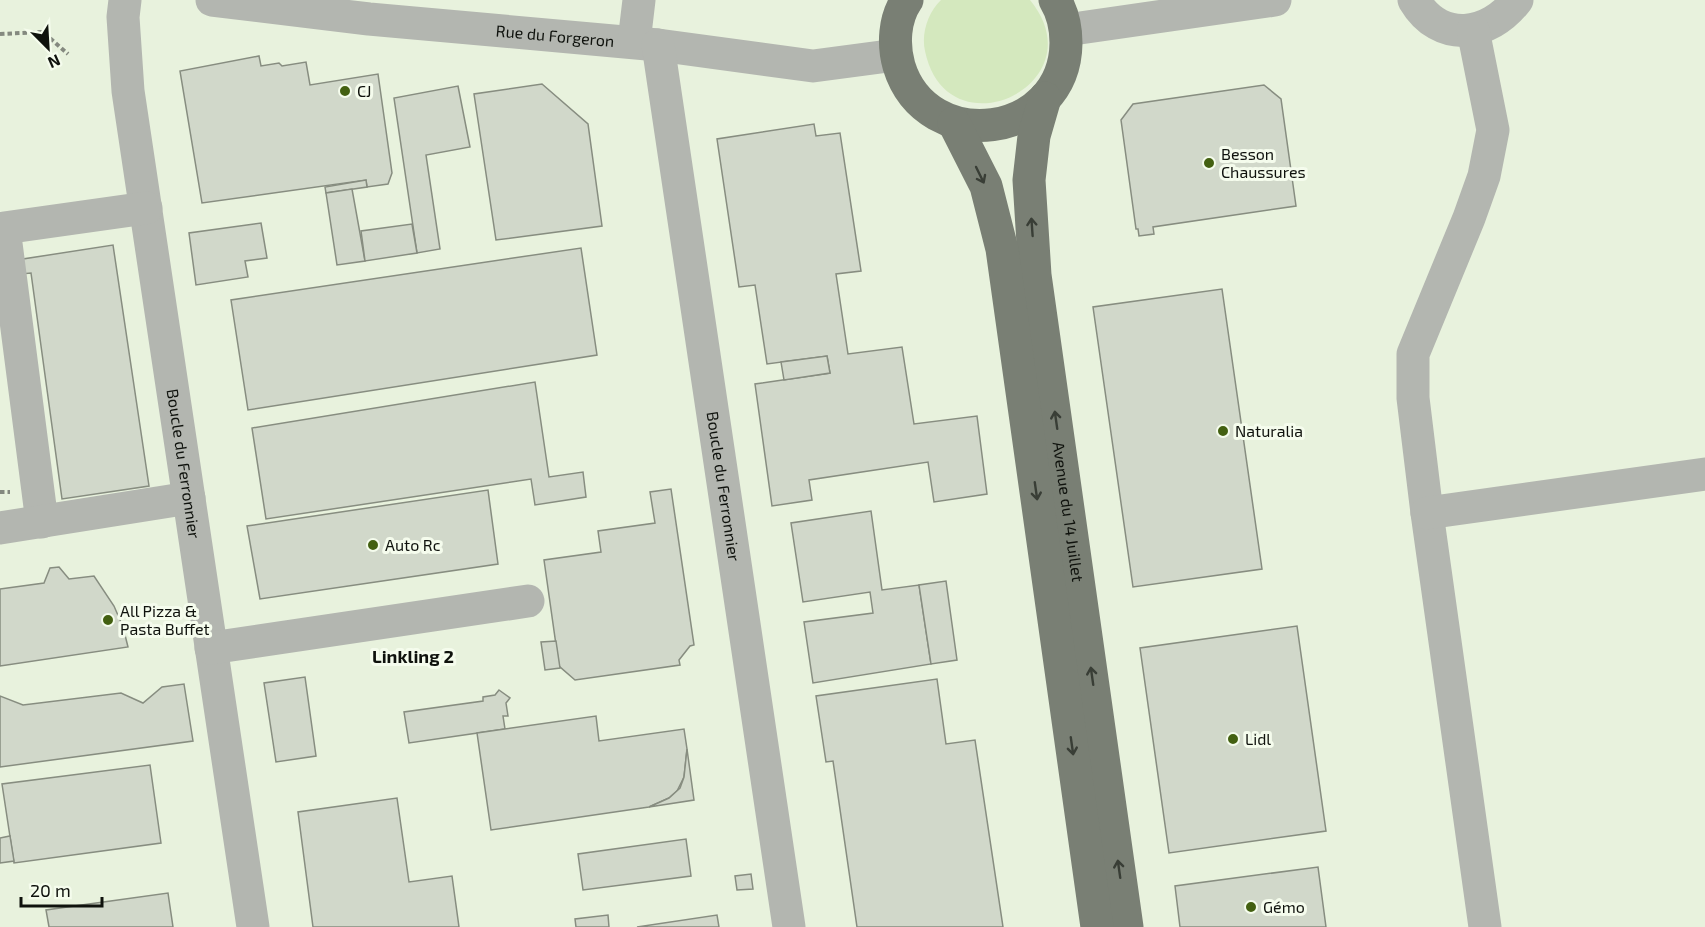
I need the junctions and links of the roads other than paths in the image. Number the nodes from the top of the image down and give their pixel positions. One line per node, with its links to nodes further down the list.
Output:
1 (125, 0): 15 (street, Boucle du Ferronnier)
2 (212, 0): 8 (street, Rue du Forgeron)
3 (639, 0): 11 (street, Boucle du Ferronnier)
4 (907, 0): 12 (main road)
5 (1275, 0): 9 (street)
6 (1414, 0): 10 (street)
7 (1517, 0): 10 (street)
8 (253, 3): 11 (street, Rue du Forgeron)
9 (1061, 15): 13 (main road)
10 (1473, 30): 18 (street)
11 (646, 43): 12 (street, Rue du Forgeron); 24 (street, Boucle du Ferronnier)
12 (896, 55): 14 (main road)
13 (1045, 98): 14 (main road); 26 (main road, Avenue du 14 Juillet, one-way to 13)
14 (954, 123): 25 (main road, Avenue du 14 Juillet, one-way to 25)
15 (146, 208): 17 (street, Boucle du Ferronnier); 19 (street)
16 (1705, 474): 18 (street)
17 (189, 498): 19 (street); 22 (street, Boucle du Ferronnier)
18 (1427, 513): 27 (street)
19 (42, 522): 20 (street)
20 (0, 528)
21 (528, 601): 22 (street)
22 (212, 648): 23 (street, Boucle du Ferronnier)
23 (253, 927)
24 (789, 927)
25 (1097, 927)
26 (1127, 927)
27 (1485, 927)

